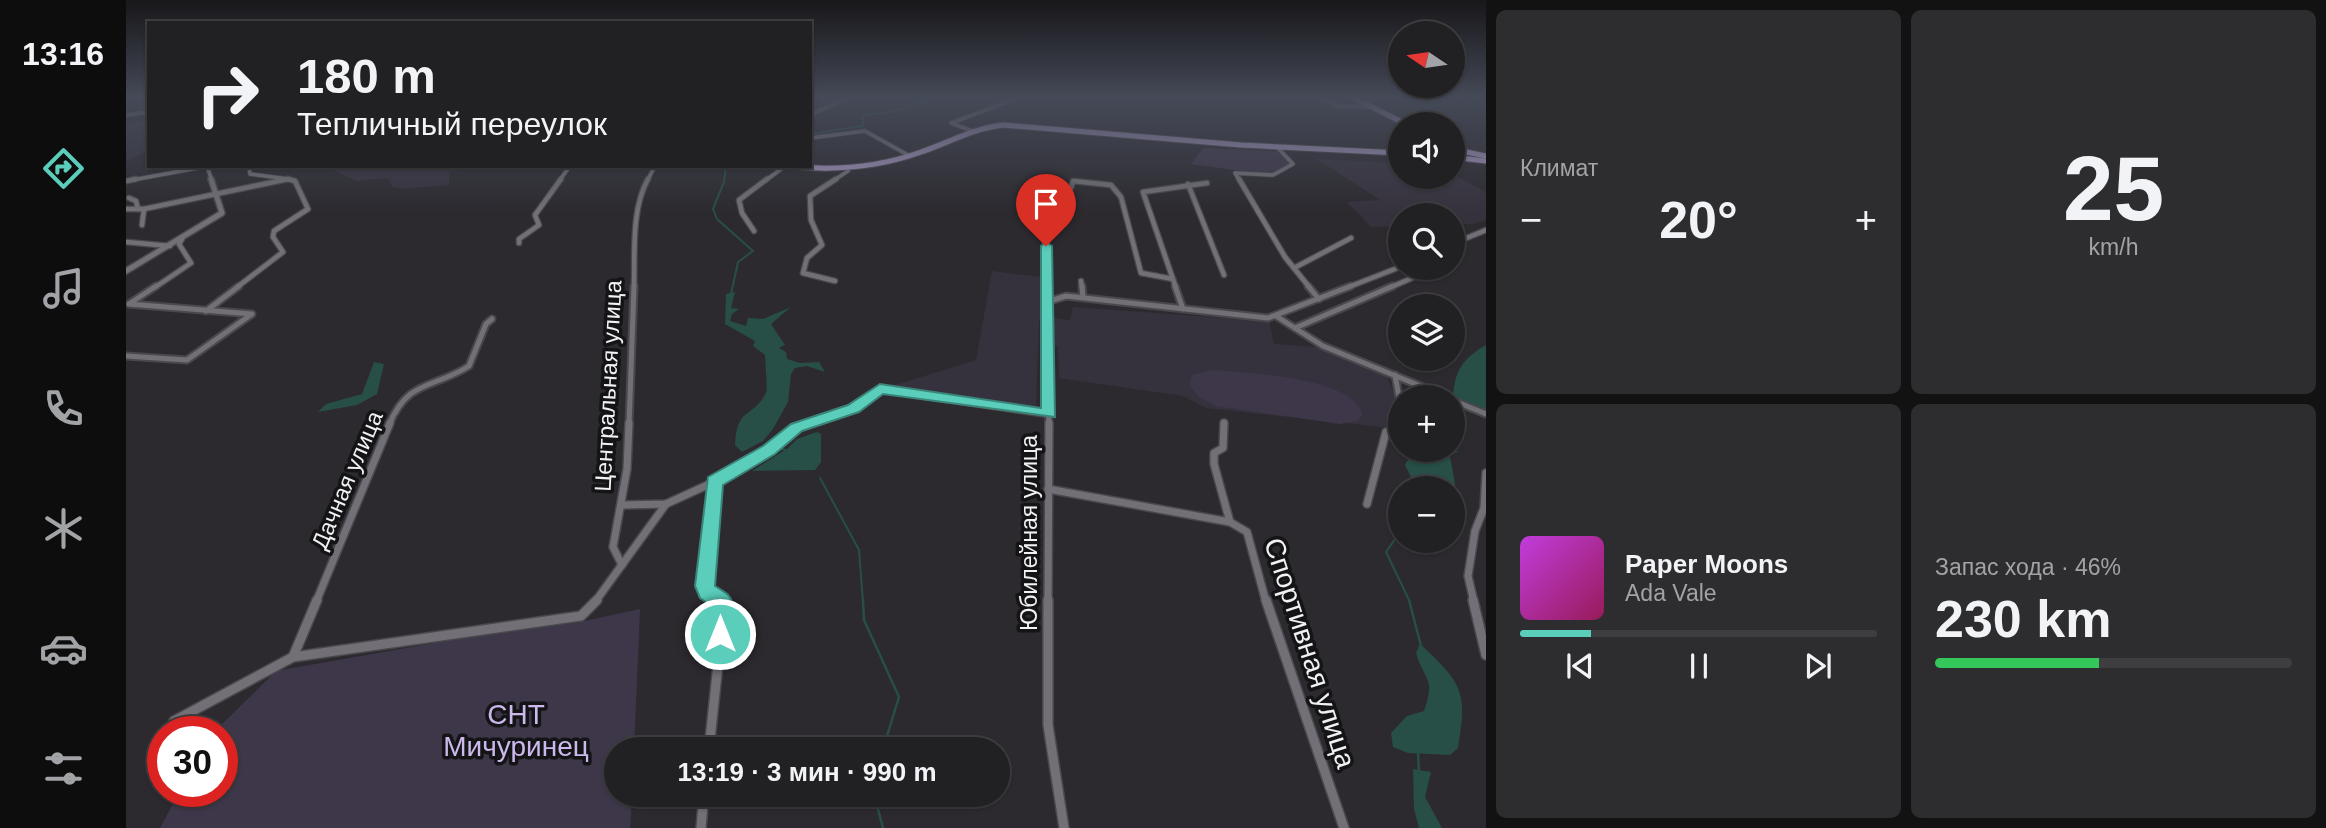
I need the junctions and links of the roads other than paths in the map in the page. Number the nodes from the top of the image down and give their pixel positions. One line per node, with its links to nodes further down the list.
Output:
1 (873, 136): 6 (street)
2 (964, 136): 6 (main road)
3 (1136, 136): 4 (main road)
4 (1277, 147): 5 (main road); 36 (street)
5 (1388, 152)
6 (908, 155): 18 (main road)
7 (1465, 159): 9 (main road)
8 (1465, 161): 10 (main road)
9 (1486, 161)
10 (1486, 167)
11 (196, 168): 20 (street)
12 (208, 168): 23 (street)
13 (249, 168): 19 (street)
14 (569, 168): 34 (street)
15 (654, 168): 70 (street, Центральная улица)
16 (783, 168): 29 (street)
17 (811, 168): 18 (main road)
18 (848, 171): 42 (street)
19 (288, 179): 23 (street); 51 (street)
20 (126, 181)
21 (1207, 183): 22 (street)
22 (1188, 184): 39 (street); 40 (street)
23 (218, 194): 26 (street); 31 (street)
24 (129, 198): 26 (street)
25 (126, 209): 26 (street)
26 (141, 209): 27 (street)
27 (142, 225)
28 (1486, 230): 32 (street)
29 (754, 231)
30 (1350, 238): 36 (street)
31 (182, 239): 35 (street); 49 (street)
32 (1465, 239)
33 (126, 243): 35 (street)
34 (519, 243)
35 (170, 246): 37 (street)
36 (1294, 268): 47 (street)
37 (126, 271)
38 (1388, 272): 47 (street)
39 (1224, 275)
40 (1173, 279): 44 (street, Юбилейная улица); 50 (street)
41 (1405, 280): 54 (street)
42 (835, 281)
43 (1081, 281): 46 (street)
44 (1046, 290): 45 (street); 48 (street, Юбилейная улица)
45 (1066, 296): 46 (street); 48 (street)
46 (1083, 297): 50 (street)
47 (1319, 299): 52 (street)
48 (1047, 302): 60 (street, Юбилейная улица)
49 (128, 304): 51 (street)
50 (1183, 309): 52 (street)
51 (206, 311): 55 (street)
52 (1276, 316): 54 (street)
53 (492, 319): 75 (street, Дачная улица)
54 (1293, 328): 56 (street)
55 (126, 356)
56 (1395, 374): 57 (street); 58 (street)
57 (1397, 385)
58 (1420, 385)
59 (1465, 405): 61 (street)
60 (1049, 414): 65 (street); 67 (street, Юбилейная улица)
61 (1486, 414)
62 (1224, 423): 72 (street, Спортивная улица)
63 (1388, 432): 71 (street)
64 (1486, 473): 74 (street)
65 (714, 482): 66 (street); 68 (street)
66 (702, 488): 68 (street); 69 (street)
67 (1048, 489): 72 (street); 80 (street, Юбилейная улица)
68 (715, 495): 77 (street)
69 (666, 504): 70 (street); 73 (street)
70 (622, 505): 73 (street, Центральная улица)
71 (1367, 505)
72 (1230, 522): 81 (street, Спортивная улица)
73 (622, 565): 75 (street)
74 (1486, 655)
75 (293, 657): 76 (street)
76 (183, 716)
77 (710, 737)
78 (703, 807): 79 (street)
79 (701, 828)
80 (1064, 828)
81 (1344, 828)

